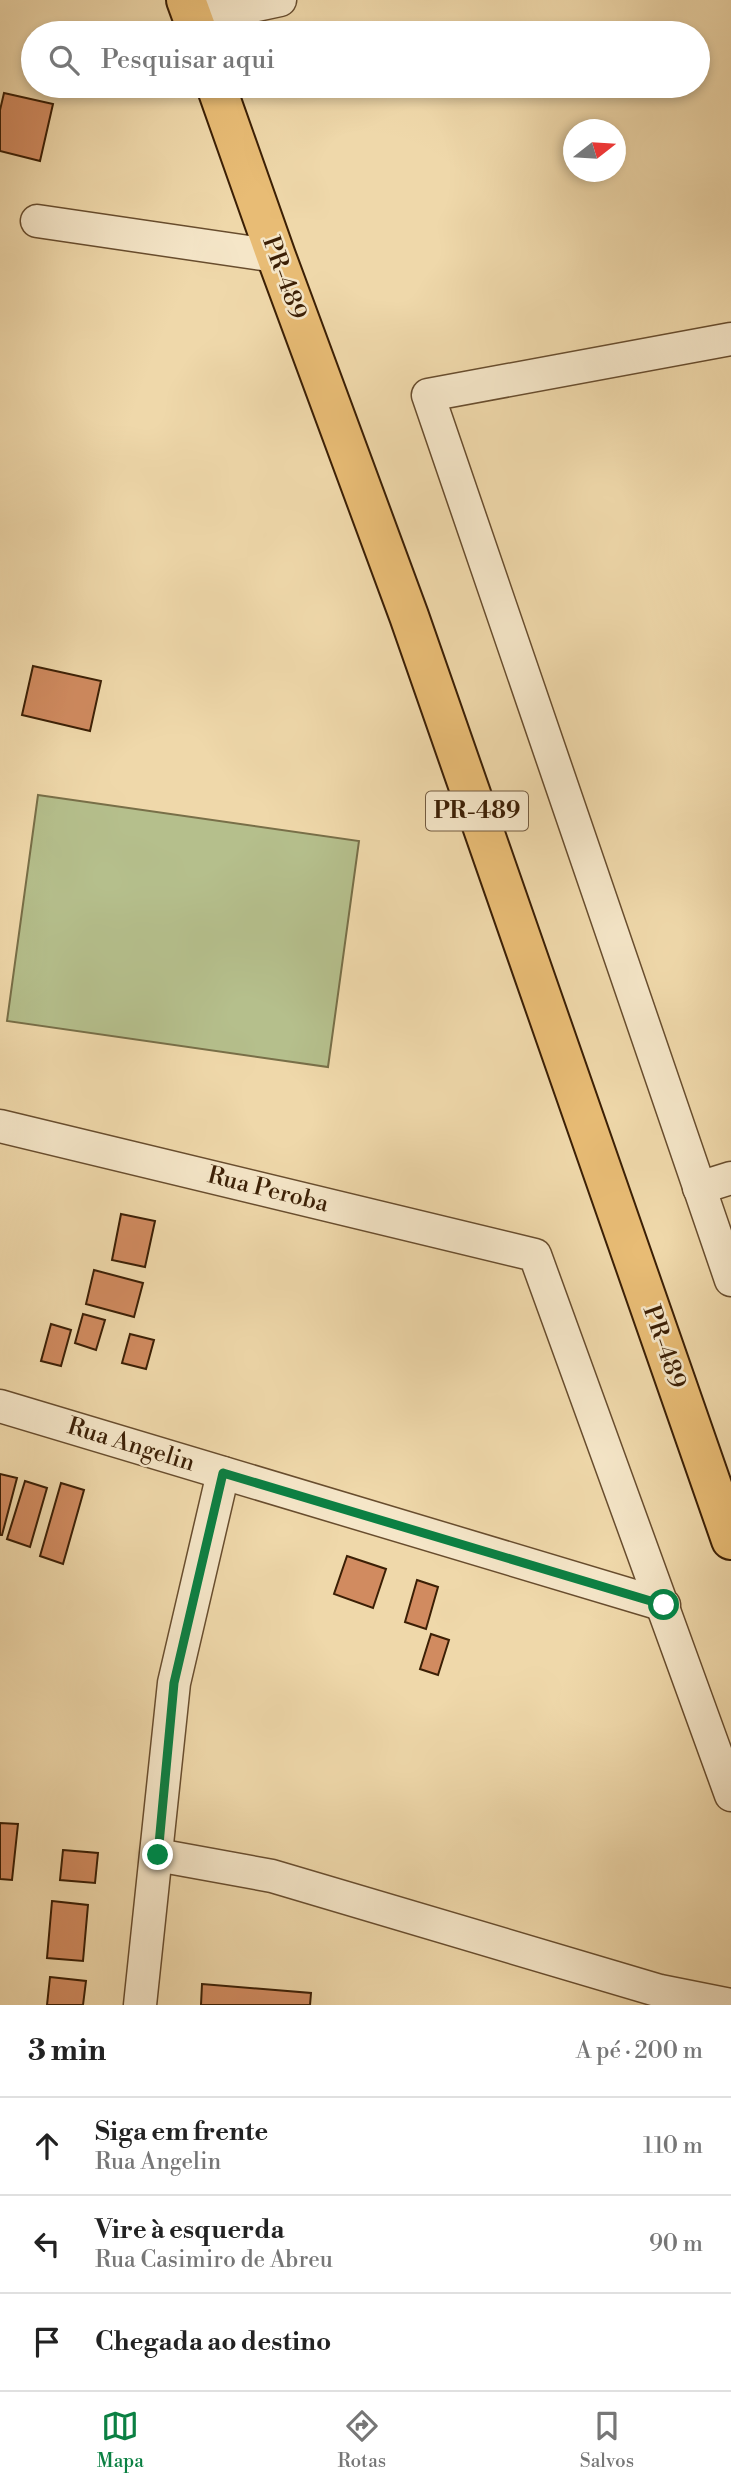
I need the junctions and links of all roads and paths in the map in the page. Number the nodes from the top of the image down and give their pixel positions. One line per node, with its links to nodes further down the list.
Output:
1 (279, 0): 2 (street)
2 (192, 18)
3 (220, 98): 5 (main road, PR-489 / PR-489)
4 (37, 221): 5 (street)
5 (276, 256): 13 (main road, PR-489 / PR-489)
6 (731, 339): 9 (street)
7 (0, 1126): 14 (street, Rua Peroba)
8 (731, 1178): 9 (street)
9 (699, 1188): 10 (street)
10 (731, 1280)
11 (0, 1406): 12 (street, Rua Angelin)
12 (223, 1473): 14 (street, Rua Angelin); 16 (street)
13 (731, 1540)
14 (664, 1605): 15 (street)
15 (731, 1795)
16 (158, 1855): 17 (street); 18 (street)
17 (140, 2005)
18 (731, 2005)

